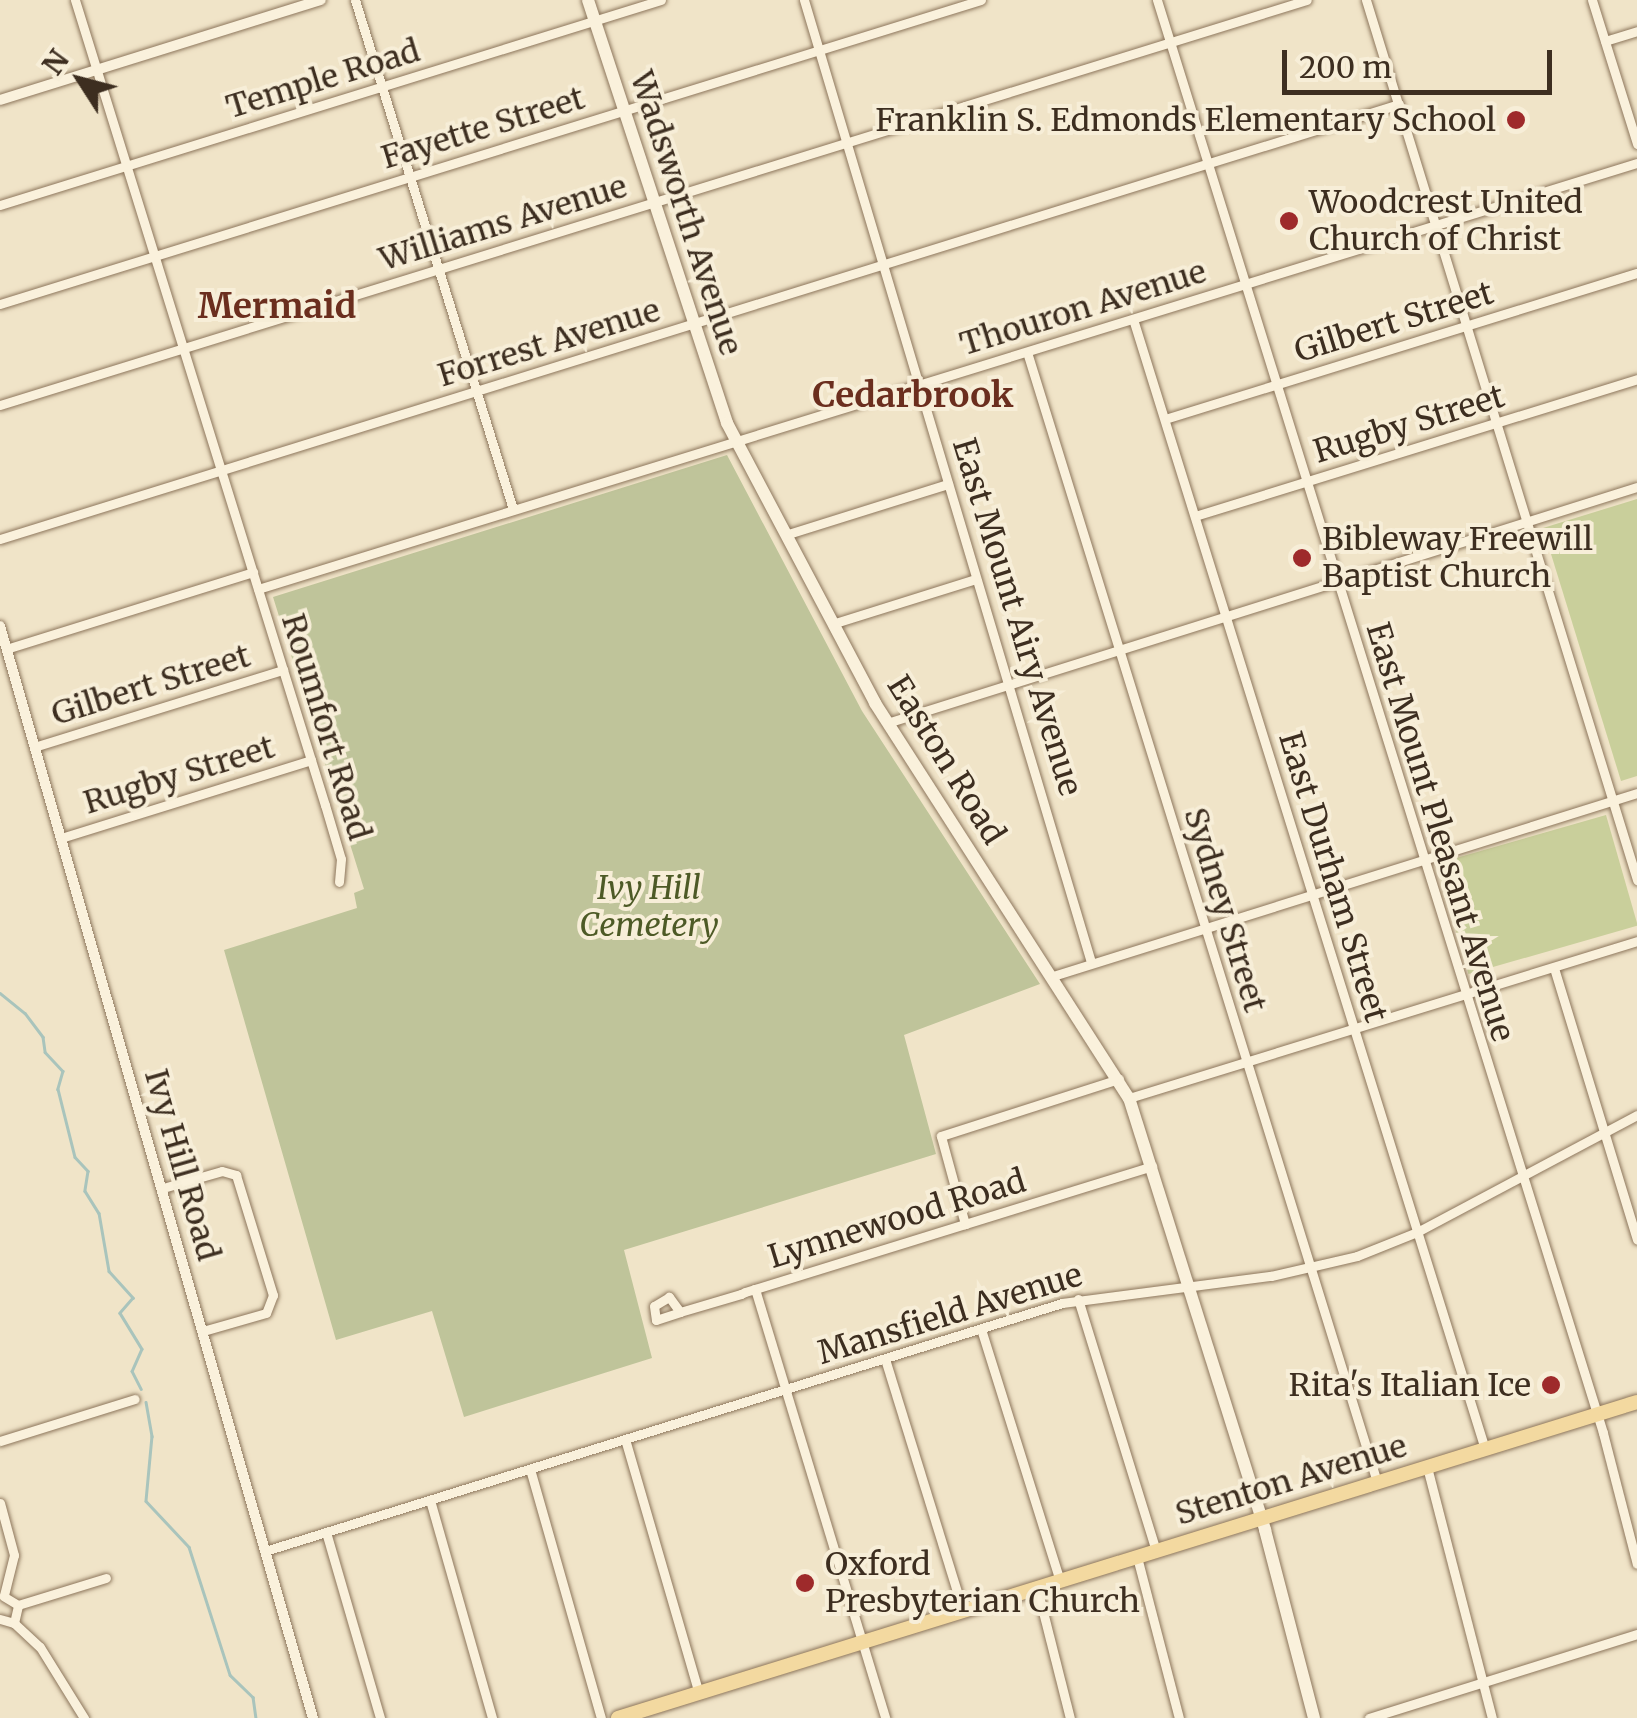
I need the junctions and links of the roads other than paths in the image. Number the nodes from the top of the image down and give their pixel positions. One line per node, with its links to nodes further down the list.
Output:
1 (75, 0): 17 (street)
2 (321, 0): 17 (street)
3 (355, 0): 18 (street)
4 (588, 0): 12 (main road, Wadsworth Avenue)
5 (661, 0): 12 (street, Temple Road)
6 (804, 0): 16 (street, East Mount Airy Avenue)
7 (982, 0): 16 (street, Fayette Street)
8 (1156, 0): 15 (street, East Mount Pleasant Avenue)
9 (1307, 0): 15 (street, Williams Avenue)
10 (1366, 0): 20 (street)
11 (1592, 0): 14 (street)
12 (595, 20): 18 (street, Temple Road); 21 (main road, Wadsworth Avenue)
13 (1637, 31): 14 (street)
14 (1605, 40): 23 (street)
15 (1171, 42): 22 (street, Williams Avenue); 25 (street, East Mount Pleasant Avenue)
16 (819, 50): 21 (street, Fayette Street); 22 (street, East Mount Airy Avenue)
17 (96, 70): 19 (street); 26 (street)
18 (382, 87): 26 (street, Temple Road); 27 (street)
19 (0, 100)
20 (1399, 104): 25 (street, Forrest Avenue); 30 (street)
21 (624, 110): 27 (street, Fayette Street); 28 (main road, Wadsworth Avenue)
22 (847, 143): 28 (street, Williams Avenue); 32 (street, East Mount Airy Avenue)
23 (1637, 144)
24 (1637, 162): 30 (street, Thouron Avenue)
25 (1206, 164): 32 (street, Forrest Avenue); 35 (street, East Mount Pleasant Avenue)
26 (126, 166): 29 (street, Temple Road); 31 (street)
27 (410, 177): 31 (street, Fayette Street); 33 (street)
28 (654, 202): 33 (street, Williams Avenue); 38 (main road, Wadsworth Avenue)
29 (0, 205)
30 (1436, 224): 35 (street, Thouron Avenue); 39 (street)
31 (154, 256): 36 (street, Fayette Street); 40 (street)
32 (883, 265): 38 (street, Forrest Avenue); 43 (street, East Mount Airy Avenue)
33 (438, 269): 40 (street, Williams Avenue); 45 (street)
34 (1637, 273): 39 (street, Gilbert Street)
35 (1244, 284): 37 (street, Thouron Avenue); 44 (street, East Mount Pleasant Avenue)
36 (0, 304)
37 (1134, 319): 41 (street, Thouron Avenue); 47 (street, East Durham Street)
38 (693, 324): 45 (street, Forrest Avenue); 49 (main road, Wadsworth Avenue)
39 (1467, 326): 44 (street, Gilbert Street); 48 (street)
40 (182, 349): 46 (street, Williams Avenue); 50 (street)
41 (1027, 352): 43 (street, Thouron Avenue); 66 (street, Sydney Street)
42 (1637, 379): 48 (street, Rugby Street)
43 (918, 385): 49 (street, Thouron Avenue); 52 (street, East Mount Airy Avenue)
44 (1274, 385): 47 (street, Gilbert Street); 51 (street, East Mount Pleasant Avenue)
45 (476, 391): 50 (street, Forrest Avenue); 54 (street)
46 (0, 405)
47 (1165, 419): 55 (street, East Durham Street)
48 (1498, 422): 51 (street, Rugby Street); 56 (street)
49 (736, 441): 54 (street, Thouron Avenue); 57 (main road, Easton Road)
50 (221, 470): 58 (street, Forrest Avenue); 59 (street)
51 (1305, 482): 55 (street, Rugby Street); 61 (street, East Mount Pleasant Avenue)
52 (948, 484): 57 (street); 60 (street, East Mount Airy Avenue)
53 (1637, 487): 56 (street)
54 (513, 509): 62 (street, Thouron Avenue)
55 (1195, 516): 63 (street, East Durham Street)
56 (1528, 521): 61 (street); 74 (street)
57 (785, 534): 64 (main road, Easton Road)
58 (0, 539)
59 (252, 572): 62 (street, Roumfort Road); 67 (street)
60 (976, 578): 64 (street); 69 (street, East Mount Airy Avenue)
61 (1336, 581): 63 (street); 76 (street, East Mount Pleasant Avenue)
62 (258, 588): 68 (street, Roumfort Road)
63 (1226, 615): 66 (street); 79 (street, East Durham Street)
64 (832, 624): 70 (main road, Easton Road)
65 (0, 626): 67 (street, Ivy Hill Road)
66 (1118, 648): 69 (street); 80 (street, Sydney Street)
67 (6, 649): 71 (street, Ivy Hill Road)
68 (283, 670): 71 (street, Gilbert Street); 72 (street, Roumfort Road)
69 (1007, 683): 70 (street); 82 (street, East Mount Airy Avenue)
70 (888, 722): 84 (main road, Easton Road)
71 (34, 747): 75 (street, Ivy Hill Road)
72 (311, 760): 75 (street, Rugby Street); 78 (street, Roumfort Road)
73 (1637, 794): 74 (street)
74 (1615, 800): 76 (street); 77 (street)
75 (61, 838): 94 (street, Ivy Hill Road)
76 (1422, 860): 79 (street); 85 (street, East Mount Pleasant Avenue)
77 (1637, 880)
78 (338, 882)
79 (1312, 893): 80 (street); 86 (street, East Durham Street)
80 (1204, 927): 82 (street); 87 (street, Sydney Street)
81 (1637, 941): 83 (street)
82 (1091, 962): 84 (street)
83 (1554, 968): 85 (street); 91 (street)
84 (1053, 976): 88 (main road, Easton Road)
85 (1464, 995): 86 (street); 93 (street, East Mount Pleasant Avenue)
86 (1354, 1028): 87 (street); 96 (street, East Durham Street)
87 (1246, 1062): 89 (street); 98 (street, Sydney Street)
88 (1119, 1079): 89 (main road, Easton Road); 95 (street)
89 (1129, 1098): 92 (main road)
90 (1637, 1115): 91 (street, Mansfield Avenue)
91 (1604, 1132): 93 (street, Mansfield Avenue); 97 (street)
92 (1152, 1166): 95 (street, Lynnewood Road); 99 (main road)
93 (1521, 1178): 96 (street, Mansfield Avenue); 109 (street, East Mount Pleasant Avenue)
94 (162, 1188): 104 (street, Ivy Hill Road); 104 (street)
95 (965, 1224): 100 (street, Lynnewood Road)
96 (1417, 1232): 98 (street, Mansfield Avenue); 112 (street, East Durham Street)
97 (1637, 1240)
98 (1309, 1268): 99 (street, Mansfield Avenue); 115 (street, Sydney Street)
99 (1188, 1286): 101 (street, Mansfield Avenue); 118 (main road)
100 (755, 1289): 102 (street, Lynnewood Road); 106 (street)
101 (1078, 1299): 103 (street, Mansfield Avenue); 121 (street)
102 (680, 1312): 102 (street, Lynnewood Road)
103 (981, 1329): 105 (street, Mansfield Avenue); 125 (street)
104 (203, 1331): 120 (street, Ivy Hill Road)
105 (884, 1359): 106 (street, Mansfield Avenue); 129 (street)
106 (786, 1389): 110 (street, Mansfield Avenue); 133 (street)
107 (135, 1399): 111 (street)
108 (1637, 1402): 109 (main road, Stenton Avenue)
109 (1596, 1414): 112 (main road, Stenton Avenue); 123 (street, East Mount Pleasant Avenue)
110 (625, 1439): 114 (street, Mansfield Avenue); 135 (street)
111 (0, 1441)
112 (1485, 1449): 113 (main road, Stenton Avenue)
113 (1427, 1467): 115 (main road, Stenton Avenue); 134 (street)
114 (530, 1469): 116 (street, Mansfield Avenue); 141 (street)
115 (1377, 1482): 118 (main road, Stenton Avenue)
116 (430, 1500): 119 (street, Mansfield Avenue); 140 (street)
117 (0, 1502): 127 (street)
118 (1260, 1519): 121 (main road, Stenton Avenue); 145 (main road)
119 (326, 1532): 120 (street, Mansfield Avenue); 139 (street)
120 (265, 1550): 138 (street, Ivy Hill Road)
121 (1156, 1551): 122 (main road, Stenton Avenue)
122 (1137, 1557): 125 (main road, Stenton Avenue); 144 (street)
123 (1637, 1564)
124 (106, 1578): 128 (street)
125 (1060, 1581): 126 (main road, Stenton Avenue)
126 (1037, 1588): 129 (main road, Stenton Avenue); 143 (street)
127 (2, 1597): 128 (street)
128 (18, 1605): 131 (street)
129 (963, 1611): 133 (main road, Stenton Avenue)
130 (0, 1620): 131 (street)
131 (14, 1623): 137 (street)
132 (1637, 1634): 134 (street)
133 (864, 1642): 135 (main road, Stenton Avenue); 142 (street)
134 (1483, 1682): 146 (street); 147 (street)
135 (699, 1693): 136 (main road, Stenton Avenue)
136 (628, 1716)
137 (84, 1718)
138 (313, 1718)
139 (380, 1718)
140 (492, 1718)
141 (602, 1718)
142 (885, 1718)
143 (1070, 1718)
144 (1179, 1718)
145 (1314, 1718)
146 (1369, 1718)
147 (1492, 1718)

